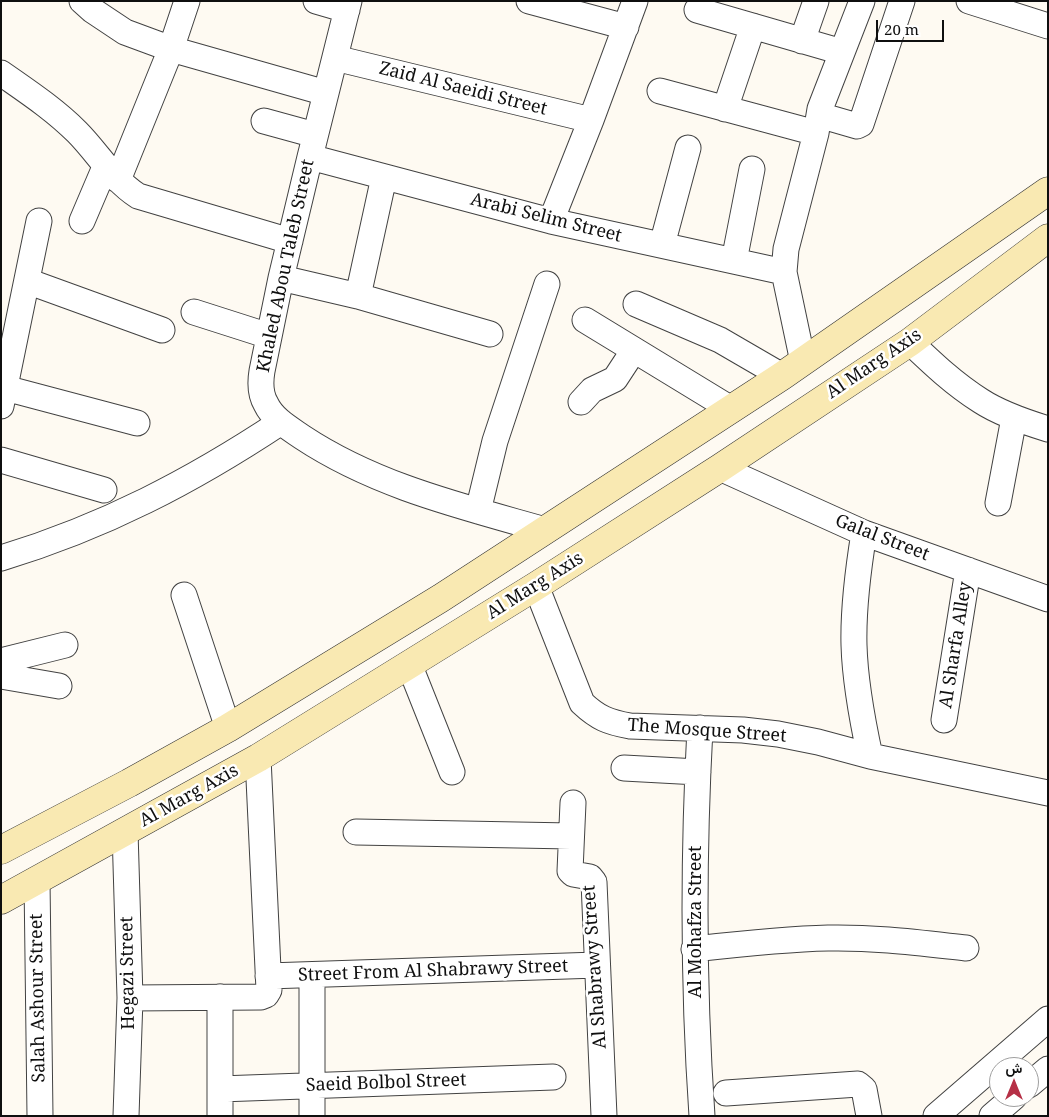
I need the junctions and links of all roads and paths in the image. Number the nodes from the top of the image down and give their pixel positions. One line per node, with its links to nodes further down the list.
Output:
1 (82, 1): 17 (street)
2 (187, 1): 17 (street)
3 (316, 1): 10 (street)
4 (529, 1): 15 (street)
5 (635, 1): 15 (street)
6 (816, 1): 16 (street)
7 (862, 1): 18 (street)
8 (902, 1): 26 (street)
9 (969, 1): 14 (street)
10 (348, 5): 19 (street, Khaled Abou Taleb Street)
11 (697, 10): 12 (street)
12 (730, 10): 13 (street)
13 (753, 26): 16 (street); 23 (street)
14 (1048, 26)
15 (626, 27): 24 (street)
16 (802, 41): 18 (street)
17 (171, 49): 22 (street); 30 (street)
18 (842, 52): 26 (street)
19 (334, 58): 22 (street, Khaled Abou Taleb Street); 24 (street, Zaid Al Saeidi Street)
20 (1, 73): 30 (street)
21 (660, 92): 23 (street)
22 (326, 93): 27 (street, Khaled Abou Taleb Street)
23 (725, 108): 26 (street)
24 (591, 120): 35 (street)
25 (264, 121): 27 (street, Arabi Selim Street)
26 (818, 124): 40 (street)
27 (312, 146): 31 (street, Arabi Selim Street); 37 (street, Khaled Abou Taleb Street)
28 (688, 148): 38 (street)
29 (752, 169): 39 (street)
30 (112, 174): 34 (street); 37 (street)
31 (384, 177): 35 (street, Arabi Selim Street); 44 (street)
32 (1048, 191): 53 (main road)
33 (39, 221): 42 (street)
34 (82, 221)
35 (551, 221): 38 (street, Arabi Selim Street)
36 (1048, 238): 51 (main road, Al Marg Axis)
37 (290, 241): 41 (street, Khaled Abou Taleb Street)
38 (662, 245): 39 (street, Arabi Selim Street)
39 (734, 261): 40 (street, Arabi Selim Street)
40 (784, 272): 53 (street)
41 (281, 278): 44 (street); 50 (street, Khaled Abou Taleb Street)
42 (27, 280): 48 (street); 54 (street)
43 (547, 284): 65 (street)
44 (358, 296): 49 (street)
45 (636, 304): 53 (street)
46 (194, 312): 50 (street)
47 (585, 320): 52 (street)
48 (162, 330)
49 (490, 334)
50 (269, 336): 58 (street, Khaled Abou Taleb Street)
51 (910, 342): 57 (street); 62 (main road, Al Marg Axis)
52 (634, 350): 55 (street); 56 (street)
53 (792, 369): 56 (main road)
54 (3, 397): 59 (street)
55 (581, 402)
56 (731, 408): 66 (main road)
57 (1014, 418): 60 (street); 64 (street)
58 (281, 422): 65 (street, Khaled Abou Taleb Street); 68 (street)
59 (137, 423)
60 (1048, 429)
61 (1, 460): 63 (street)
62 (720, 468): 67 (street, Galal Street); 70 (main road, Al Marg Axis)
63 (104, 490)
64 (998, 503)
65 (478, 511): 66 (street, Khaled Abou Taleb Street)
66 (545, 530): 79 (main road)
67 (864, 533): 69 (street, Galal Street); 81 (street)
68 (1, 558)
69 (968, 570): 72 (street, Galal Street); 78 (street, Al Sharfa Alley)
70 (536, 586): 75 (main road, Al Marg Axis); 80 (street, The Mosque Street)
71 (184, 595): 79 (street)
72 (1048, 599)
73 (66, 645): 74 (street)
74 (1, 661)
75 (409, 664): 82 (main road, Al Marg Axis); 84 (street)
76 (1, 676): 77 (street)
77 (59, 686)
78 (944, 720)
79 (228, 728): 91 (main road)
80 (700, 728): 81 (street, The Mosque Street); 85 (street, Al Mohafza Street)
81 (870, 756): 86 (street, The Mosque Street)
82 (258, 758): 88 (main road, Al Marg Axis); 98 (street)
83 (624, 768): 85 (street)
84 (452, 772)
85 (698, 772): 95 (street, Al Mohafza Street)
86 (1048, 793)
87 (573, 803): 90 (street, Al Shabrawy Street)
88 (125, 831): 92 (main road, Al Marg Axis); 100 (street, Hegazi Street)
89 (356, 832): 90 (street)
90 (571, 836): 96 (street, Al Shabrawy Street)
91 (1, 850)
92 (37, 880): 93 (main road, Al Marg Axis); 107 (street, Salah Ashour Street)
93 (1, 900)
94 (966, 948): 95 (street)
95 (694, 949): 112 (street, Al Mohafza Street)
96 (597, 965): 97 (street, Street From Al Shabrawy Street); 111 (street, Al Shabrawy Street)
97 (312, 975): 98 (street, Street From Al Shabrawy Street); 103 (street)
98 (268, 976): 99 (street)
99 (220, 997): 100 (street); 104 (street)
100 (130, 998): 108 (street, Hegazi Street)
101 (1048, 1019): 114 (street)
102 (552, 1077): 103 (street, Saeid Bolbol Street)
103 (312, 1085): 104 (street, Saeid Bolbol Street); 110 (street)
104 (220, 1088): 109 (street)
105 (726, 1093): 113 (street)
106 (1002, 1107): 115 (street)
107 (40, 1116)
108 (126, 1116)
109 (220, 1116)
110 (312, 1116)
111 (604, 1116)
112 (702, 1116)
113 (868, 1116)
114 (936, 1116)
115 (992, 1116)

